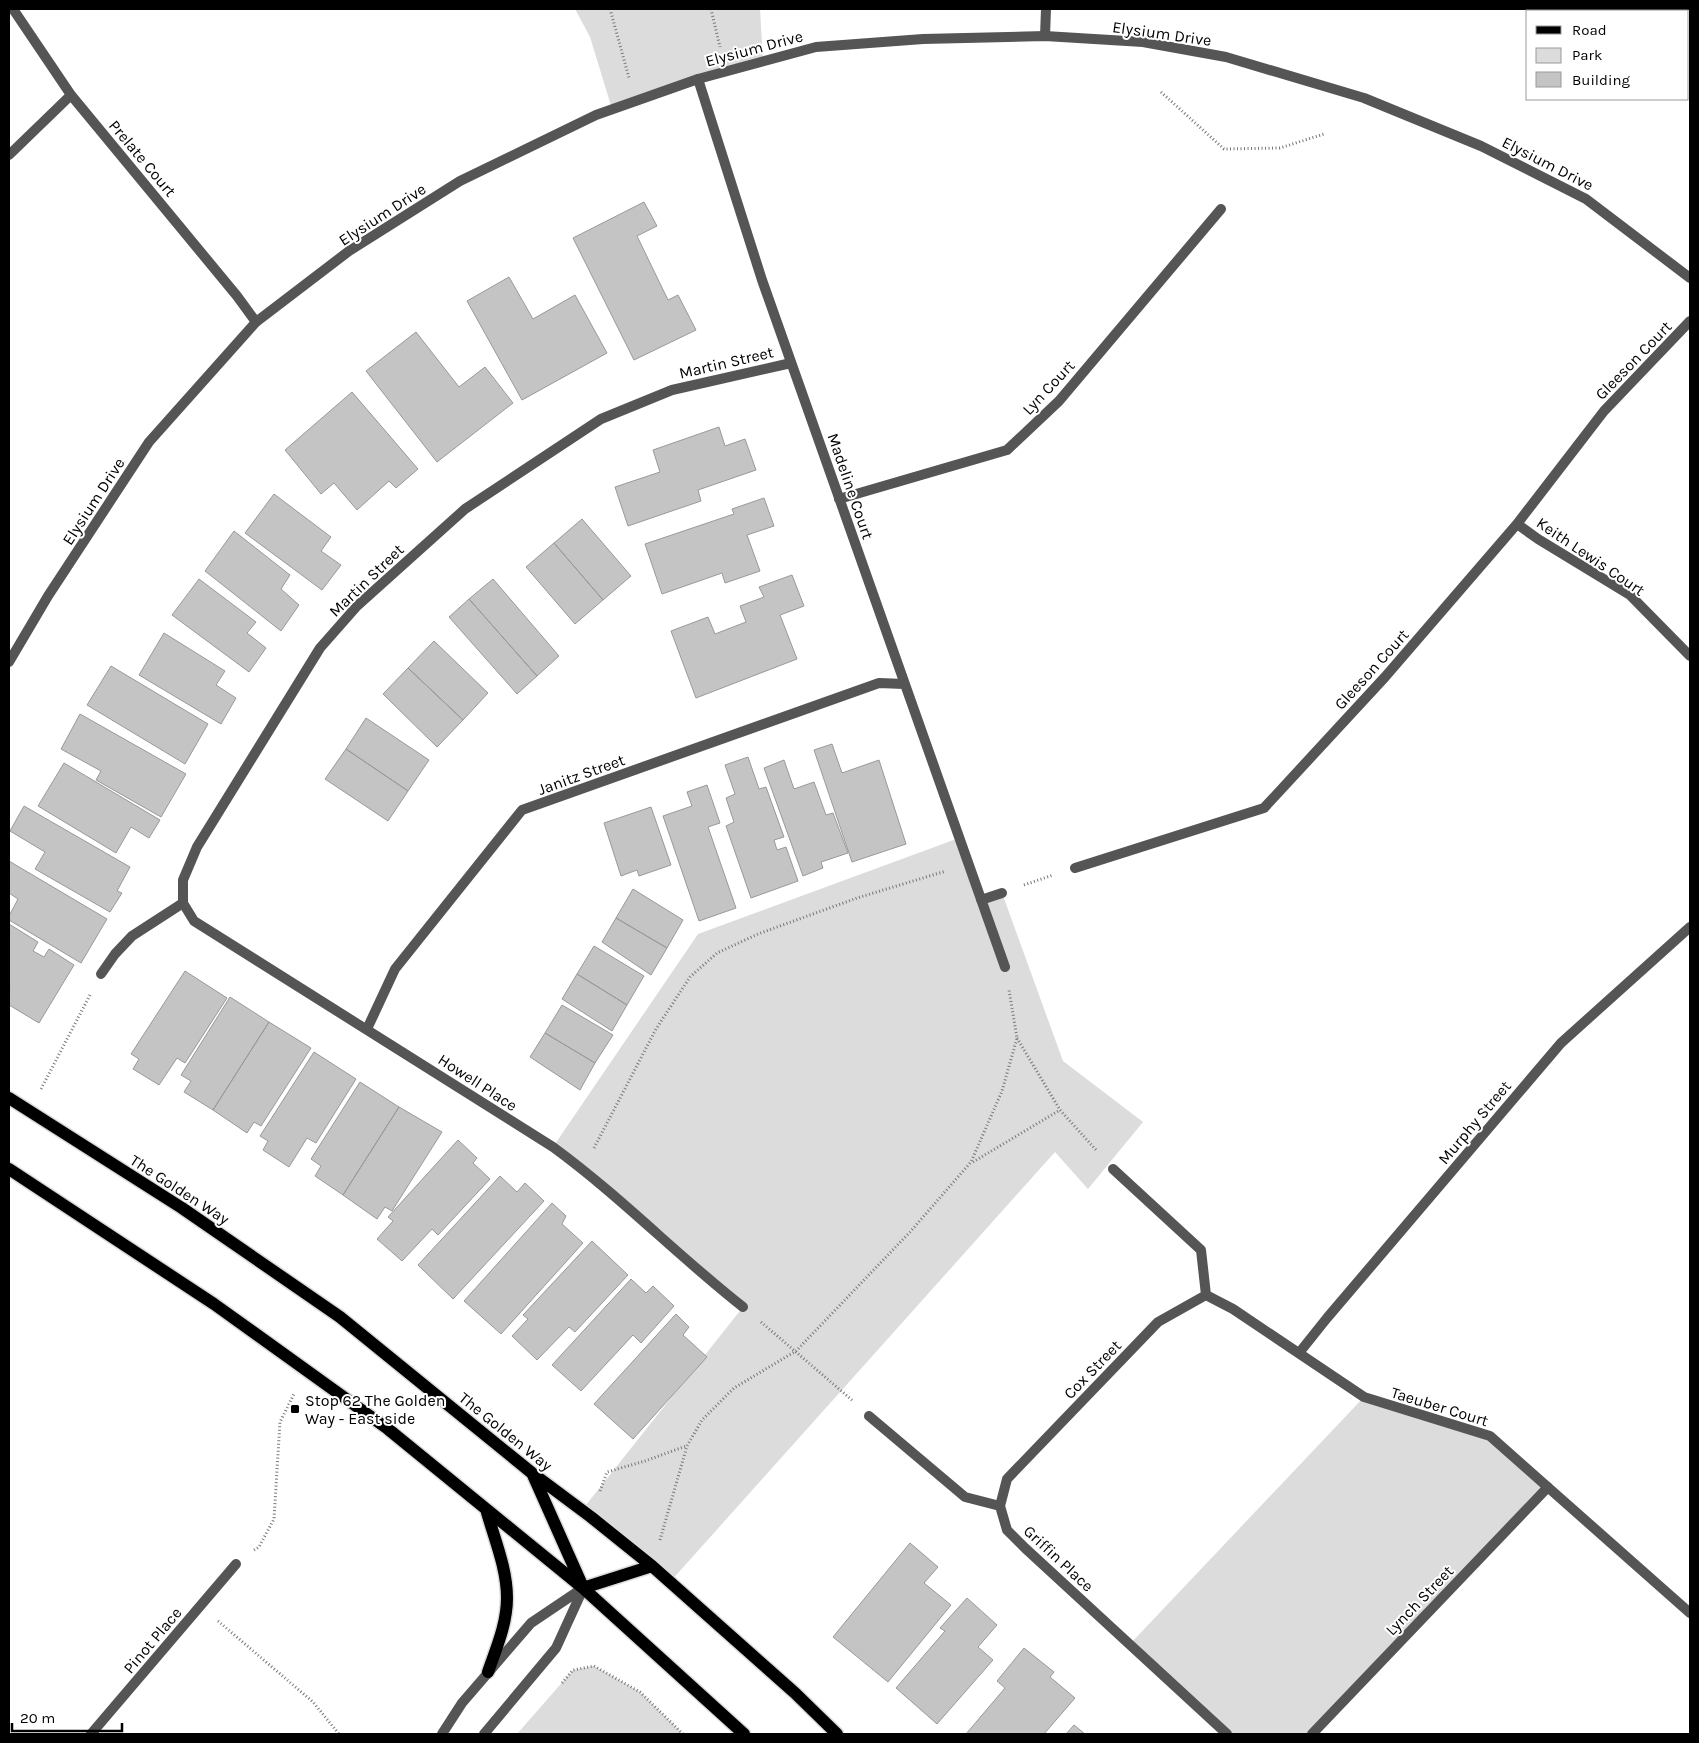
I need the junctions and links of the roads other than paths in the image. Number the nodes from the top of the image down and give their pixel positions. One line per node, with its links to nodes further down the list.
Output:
1 (13, 9): 5 (street, Prelate Court)
2 (1046, 9): 3 (street)
3 (1045, 36): 4 (street, Elysium Drive); 8 (street, Elysium Drive)
4 (698, 79): 10 (street, Elysium Drive); 11 (street, Madeline Court)
5 (71, 95): 6 (street); 10 (street, Prelate Court)
6 (9, 155)
7 (1221, 208): 12 (street, Lyn Court)
8 (1690, 278)
9 (1690, 321): 13 (street, Gleeson Court)
10 (256, 322): 15 (street, Elysium Drive)
11 (791, 363): 12 (street, Madeline Court); 20 (street, Martin Street)
12 (839, 499): 16 (street, Madeline Court)
13 (1516, 524): 14 (street, Keith Lewis Court); 17 (street, Gleeson Court)
14 (1690, 656)
15 (9, 662)
16 (904, 684): 19 (street, Madeline Court); 24 (street, Janitz Street)
17 (1075, 868)
18 (1002, 893): 19 (street)
19 (981, 900): 22 (street, Madeline Court)
20 (183, 903): 23 (street); 24 (street, Howell Place)
21 (1690, 927): 30 (street, Murphy Street)
22 (1005, 967)
23 (101, 974)
24 (367, 1029): 29 (street, Howell Place)
25 (9, 1098): 32 (main road, The Golden Way)
26 (9, 1169): 35 (main road)
27 (1112, 1169): 28 (street)
28 (1206, 1295): 30 (street, Taeuber Court); 34 (street, Cox Street)
29 (743, 1307)
30 (1299, 1353): 33 (street, Taeuber Court)
31 (869, 1416): 34 (street)
32 (532, 1473): 37 (main road, The Golden Way); 38 (main road)
33 (1548, 1487): 39 (street, Taeuber Court); 47 (street, Lynch Street)
34 (1000, 1506): 46 (street, Griffin Place)
35 (486, 1509): 38 (main road); 40 (main road)
36 (236, 1564): 41 (street, Pinot Place)
37 (652, 1566): 38 (main road); 45 (main road, The Golden Way)
38 (583, 1588): 40 (street); 43 (street); 44 (main road)
39 (1690, 1612)
40 (488, 1672): 42 (street)
41 (91, 1734)
42 (442, 1734)
43 (484, 1734)
44 (744, 1734)
45 (837, 1734)
46 (1227, 1734)
47 (1312, 1734)

